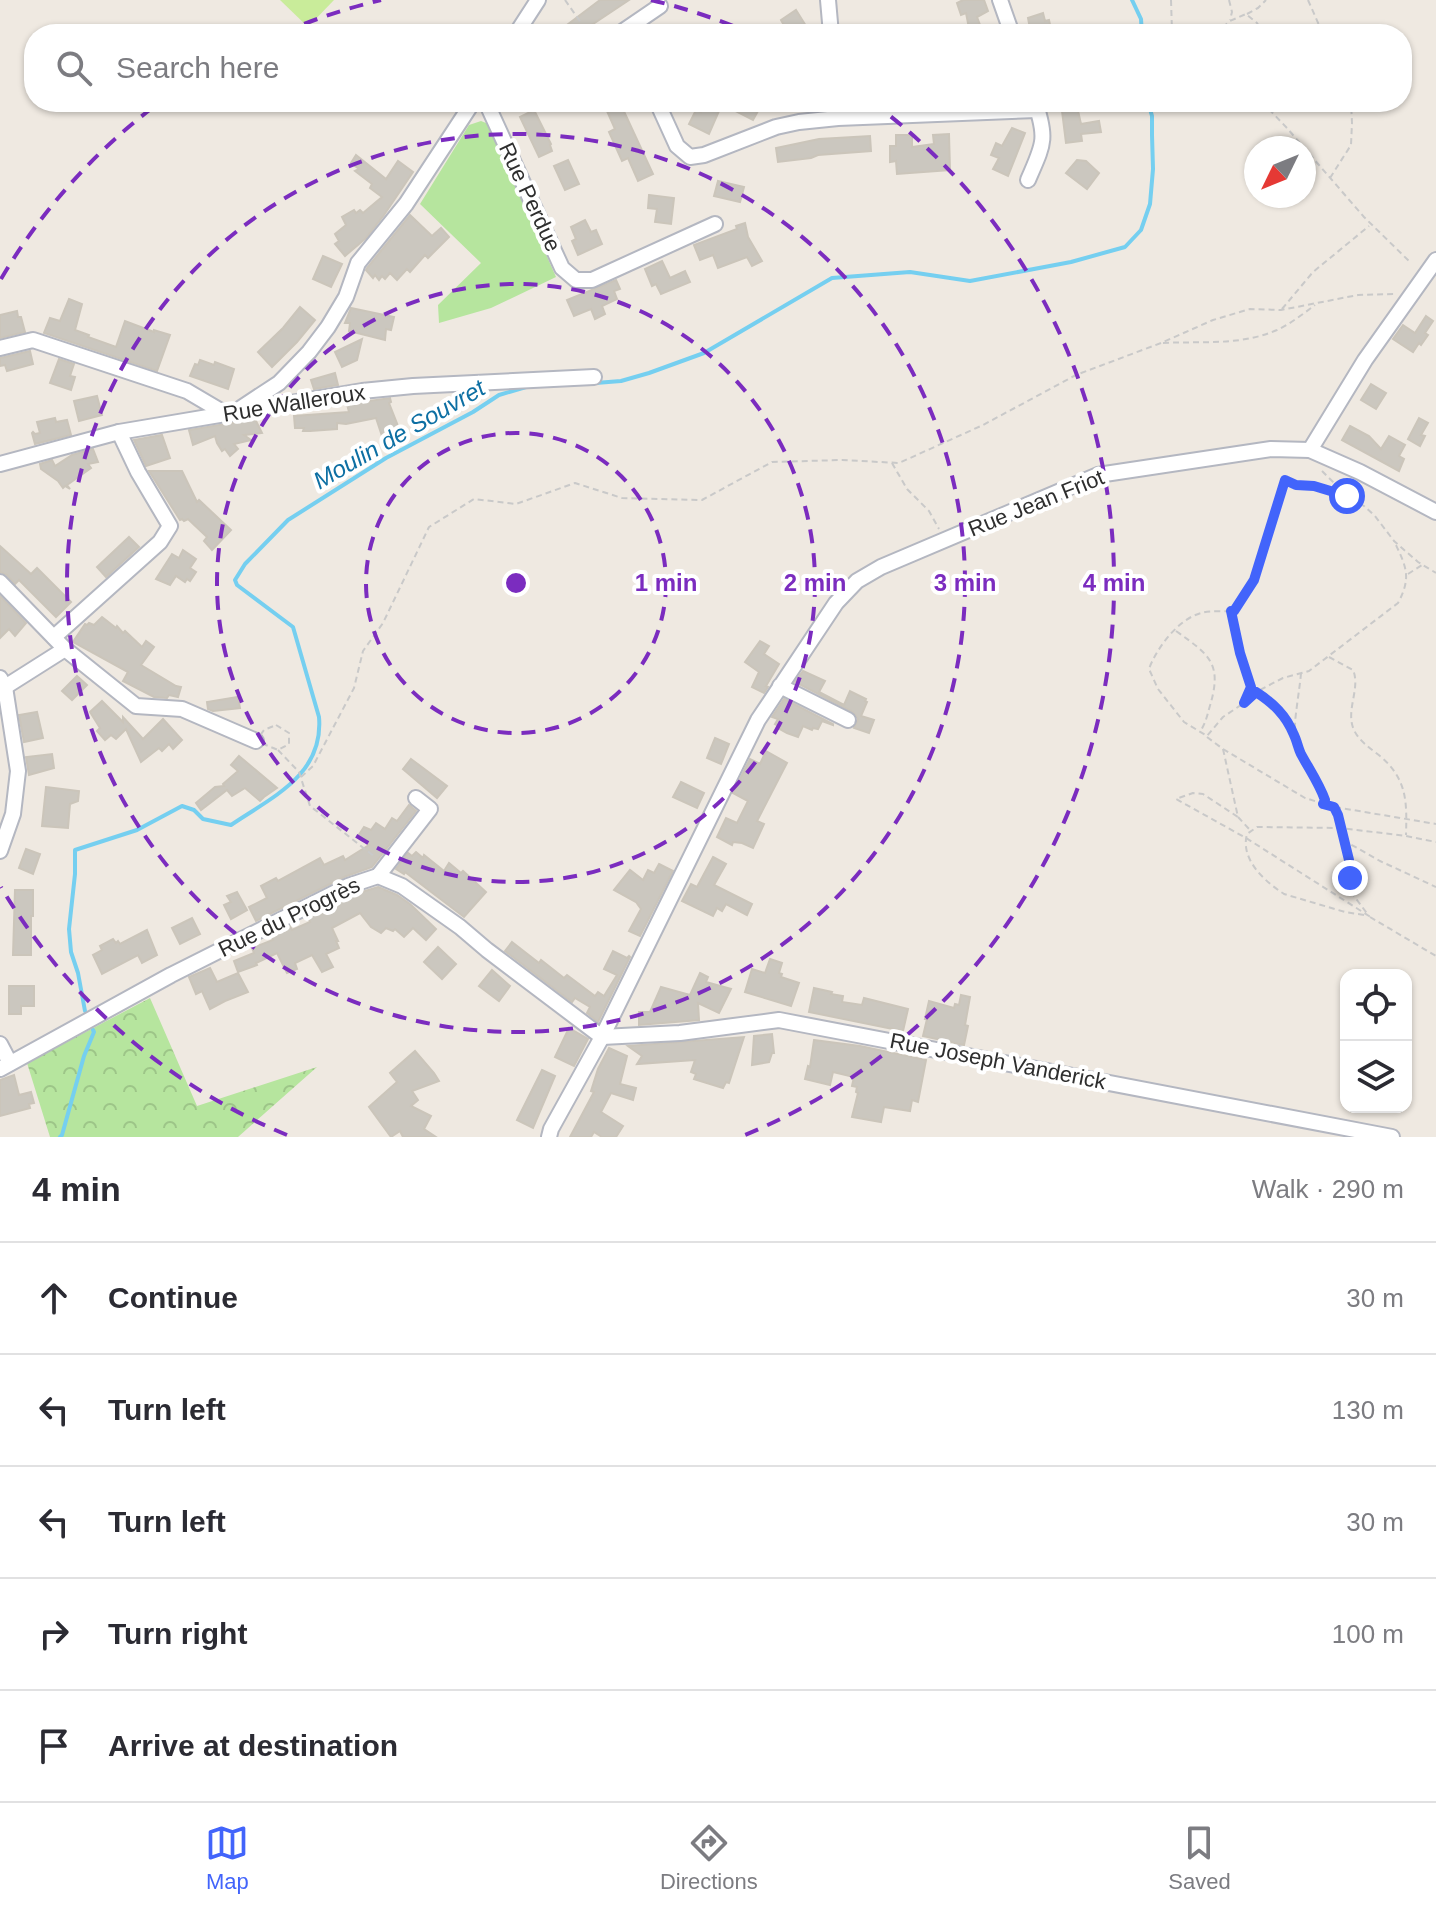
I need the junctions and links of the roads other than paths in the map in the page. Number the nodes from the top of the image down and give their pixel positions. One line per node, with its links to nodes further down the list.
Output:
1 (538, 0): 5 (street)
2 (828, 0): 7 (street)
3 (1000, 0): 8 (street)
4 (660, 6): 6 (street)
5 (522, 24)
6 (635, 24)
7 (830, 24)
8 (1008, 24)
9 (466, 112): 21 (street)
10 (491, 112): 17 (street, Rue Perdue)
11 (662, 112): 15 (street)
12 (837, 112): 15 (street)
13 (937, 112): 15 (street)
14 (1038, 112): 16 (street)
15 (838, 118)
16 (1028, 180)
17 (715, 224)
18 (1436, 260): 23 (street)
19 (0, 348): 21 (street)
20 (594, 377): 21 (street, Rue Walleroux)
21 (230, 414): 22 (street, Rue Walleroux)
22 (119, 432): 24 (street, Rue Walleroux); 27 (street)
23 (1310, 450): 25 (street, Rue Jean Friot); 30 (street, Rue Jean Friot)
24 (0, 464)
25 (1436, 512)
26 (0, 582): 27 (street)
27 (54, 637): 28 (street)
28 (65, 649): 29 (street); 32 (street)
29 (2, 682): 34 (street)
30 (780, 686): 31 (street); 36 (street, Rue Jean Friot)
31 (848, 720)
32 (256, 741)
33 (416, 798): 35 (street)
34 (0, 851)
35 (378, 876): 36 (street, Rue du Progrès); 38 (street, Rue du Progrès)
36 (602, 1037): 39 (street, Rue Jean Friot); 40 (street, Rue Joseph Vanderick)
37 (0, 1044): 38 (street)
38 (5, 1066)
39 (549, 1137)
40 (1392, 1137)

